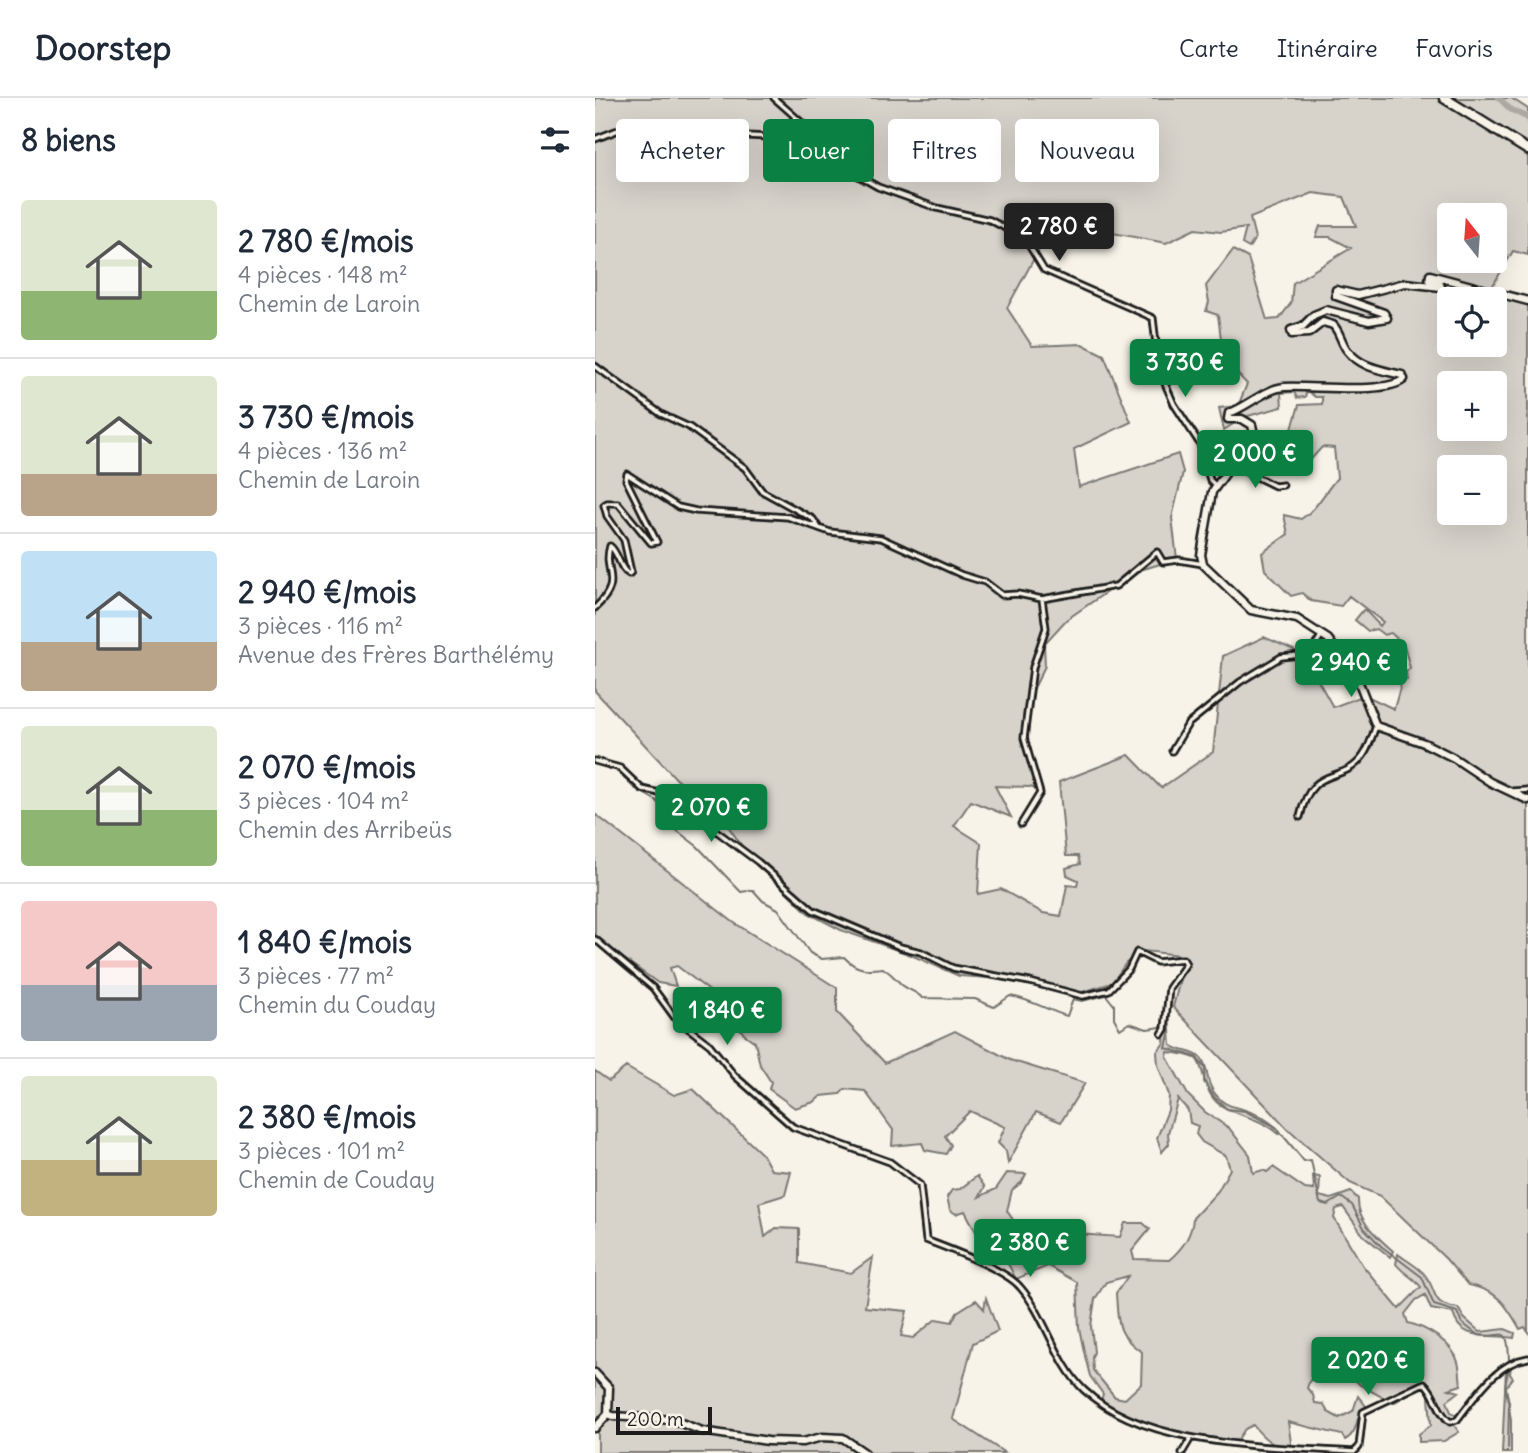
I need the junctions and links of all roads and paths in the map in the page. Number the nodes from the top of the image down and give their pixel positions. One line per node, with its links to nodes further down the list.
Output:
1 (774, 98): 3 (street)
2 (1444, 98): 5 (main road)
3 (795, 118): 4 (street); 9 (street)
4 (595, 139)
5 (1528, 150)
6 (1528, 301): 8 (street)
7 (595, 366): 11 (street)
8 (1232, 465): 9 (street); 10 (street)
9 (1215, 485): 12 (street)
10 (1283, 485)
11 (820, 528): 13 (street); 14 (street)
12 (1203, 564): 13 (street); 15 (street)
13 (1042, 599): 23 (street)
14 (595, 608)
15 (1322, 634): 16 (street); 17 (street)
16 (1376, 726): 20 (street); 22 (street)
17 (1172, 751)
18 (595, 761): 25 (street)
19 (1528, 790): 20 (street)
20 (1511, 792): 21 (street)
21 (1528, 800)
22 (1300, 817)
23 (1021, 824)
24 (595, 939): 30 (street)
25 (1162, 1034)
26 (1528, 1358): 30 (street)
27 (595, 1373): 28 (street)
28 (608, 1414): 29 (street); 31 (street)
29 (595, 1428)
30 (1191, 1438): 32 (street)
31 (865, 1453)
32 (1182, 1453)

